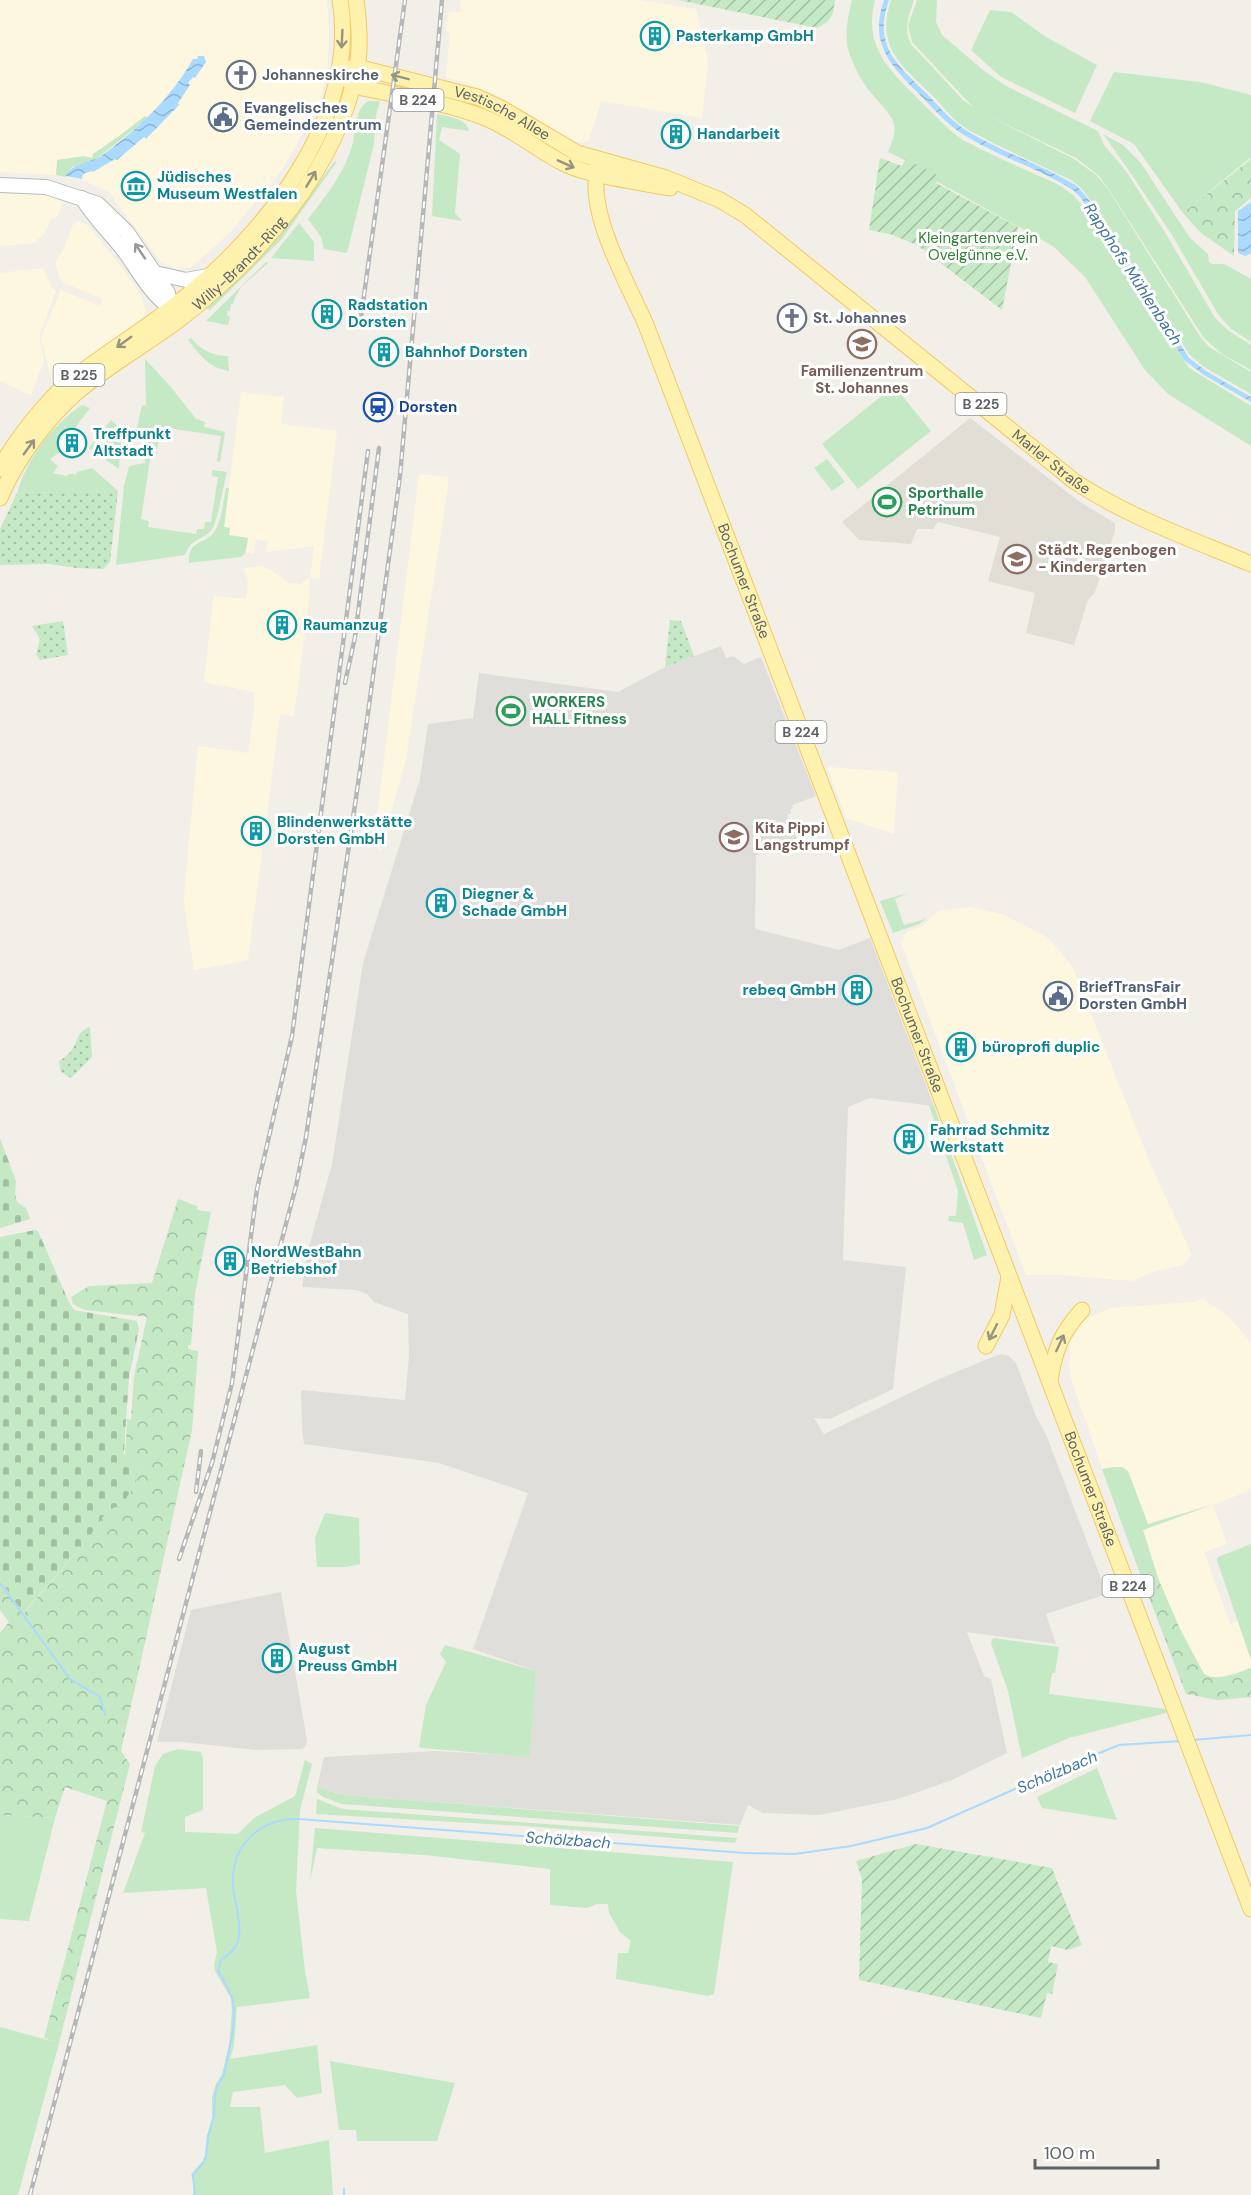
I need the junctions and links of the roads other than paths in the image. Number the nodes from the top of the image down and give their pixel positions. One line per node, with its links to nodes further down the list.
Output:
1 (340, 0): 4 (main road, Willy-Brandt-Ring, one-way to 4)
2 (356, 0): 3 (main road, Willy-Brandt-Ring)
3 (357, 66): 4 (main road, Vestische Allee / B 224); 5 (main road, Willy-Brandt-Ring); 7 (main road, Vestische Allee / B 224, one-way to 3)
4 (339, 70): 5 (main road); 12 (main road, Willy-Brandt-Ring / B 225)
5 (352, 84): 6 (main road, Vestische Allee / B 224); 13 (main road, Willy-Brandt-Ring / B 225, one-way to 5)
6 (482, 117): 7 (main road, Vestische Allee); 8 (main road, Vestische Allee / B 224, one-way to 8)
7 (568, 148): 8 (main road, Vestische Allee / B 224)
8 (599, 167): 16 (main road, Marler Straße / B 225); 17 (main road, Bochumer Straße / B 224)
9 (0, 185): 10 (main road)
10 (82, 198): 11 (main road, one-way to 10); 13 (main road)
11 (155, 273): 12 (main road); 13 (main road)
12 (208, 276): 13 (main road, Willy-Brandt-Ring / B 225)
13 (175, 314): 14 (main road, B 225, one-way to 14); 15 (main road, B 225, one-way to 13)
14 (0, 469)
15 (0, 498)
16 (1251, 564)
17 (1010, 1277): 19 (main road, one-way to 19); 20 (main road, Bochumer Straße / B 224)
18 (1082, 1310): 20 (main road, one-way to 18)
19 (986, 1346)
20 (1050, 1382): 21 (main road, Bochumer Straße / B 224)
21 (1251, 1909)

